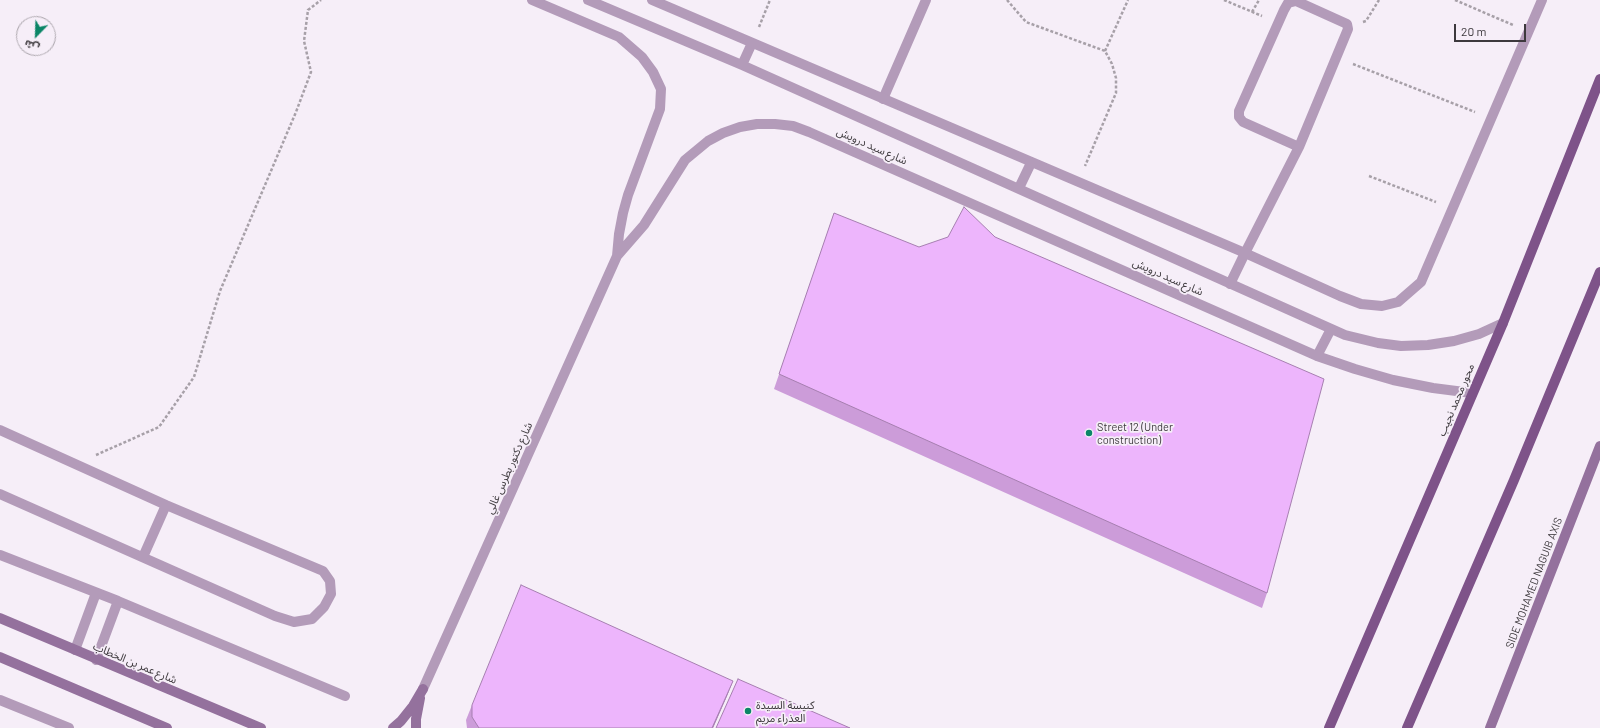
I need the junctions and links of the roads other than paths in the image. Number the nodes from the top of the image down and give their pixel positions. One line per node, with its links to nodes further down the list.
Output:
1 (532, 0): 14 (street)
2 (588, 0): 7 (street, شارع سيد درويش)
3 (652, 0): 6 (street)
4 (926, 0): 9 (street)
5 (1542, 0): 13 (street)
6 (752, 42): 7 (street); 9 (street)
7 (742, 65): 12 (street, شارع سيد درويش)
8 (1600, 79): 17 (main road, محور محمد نجيب)
9 (883, 99): 11 (street)
10 (1299, 147): 10 (street); 13 (street)
11 (1031, 163): 12 (street); 13 (street)
12 (1019, 188): 16 (street, شارع سيد درويش)
13 (1245, 253): 16 (street)
14 (617, 256): 19 (street, شارع سيد درويش); 33 (street, شارع دكتور بطرس غالي)
15 (1600, 272): 42 (main road)
16 (1230, 284): 18 (street, شارع سيد درويش)
17 (1503, 323): 18 (street, شارع سيد درويش); 20 (main road, محور محمد نجيب)
18 (1331, 329): 19 (street)
19 (1317, 356): 20 (street, شارع سيد درويش)
20 (1472, 393): 41 (main road, محور محمد نجيب)
21 (0, 430): 24 (street)
22 (1600, 446): 43 (street, SIDE MOHAMED NAGUIB AXIS)
23 (0, 494): 26 (street)
24 (166, 505): 26 (street); 26 (street)
25 (0, 555): 27 (street)
26 (143, 557)
27 (96, 593): 28 (street); 30 (street)
28 (118, 601): 32 (street); 34 (street)
29 (0, 618): 30 (street, شارع عمر بن الخطاب)
30 (75, 650): 32 (street, شارع عمر بن الخطاب)
31 (0, 656): 37 (street)
32 (96, 660): 38 (street, شارع عمر بن الخطاب)
33 (423, 689): 39 (street); 40 (street)
34 (345, 696)
35 (0, 700): 36 (street)
36 (69, 728)
37 (161, 728)
38 (261, 728)
39 (393, 728)
40 (416, 728)
41 (1329, 728)
42 (1407, 728)
43 (1490, 728)

